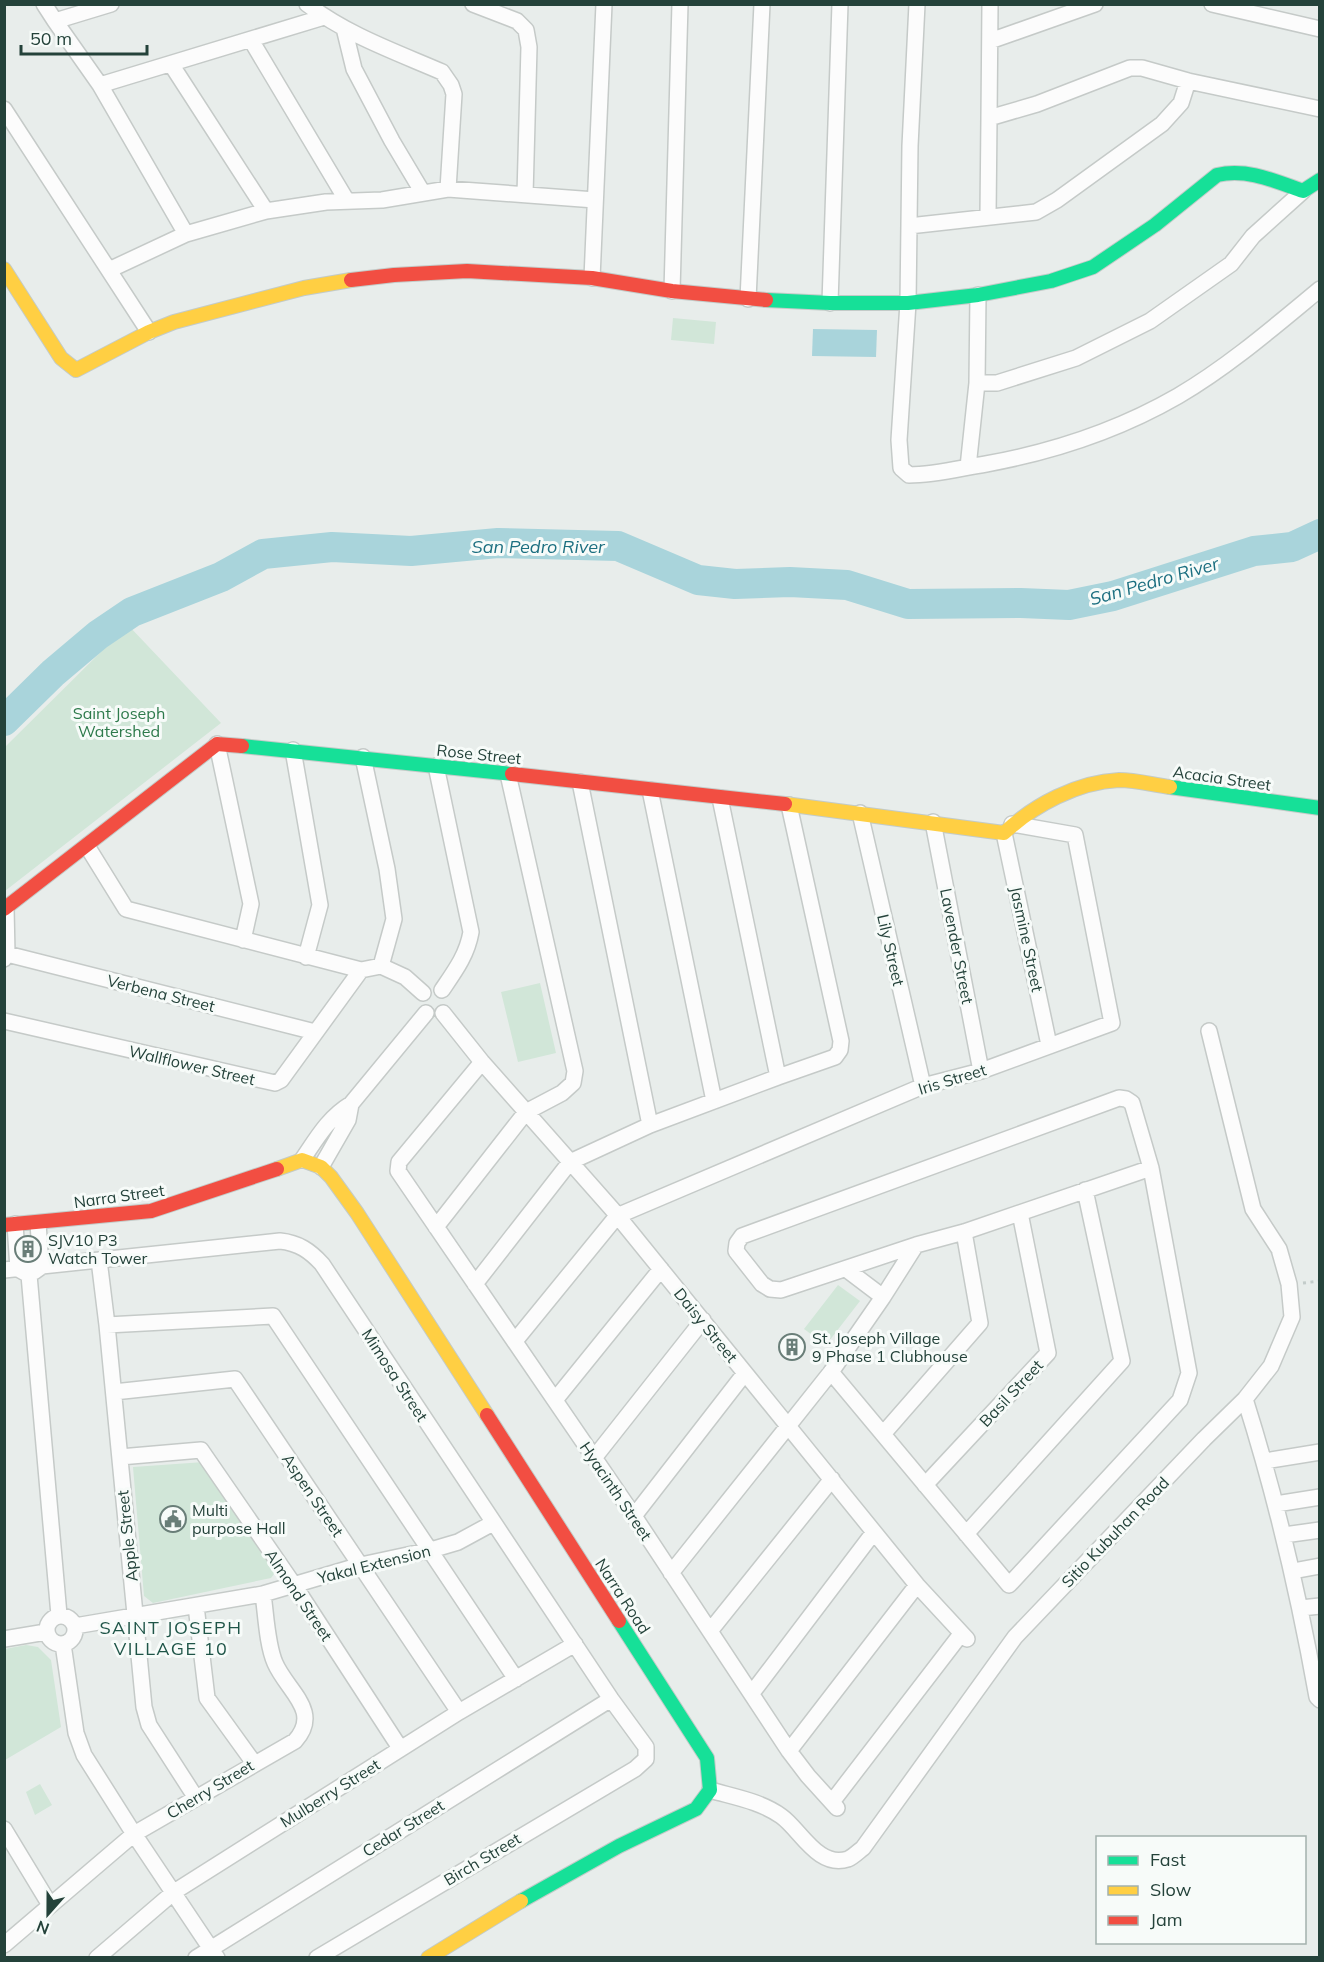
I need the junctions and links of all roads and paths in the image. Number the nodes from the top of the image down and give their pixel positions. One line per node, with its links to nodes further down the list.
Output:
1 (44, 4): 14 (street)
2 (111, 4): 14 (street)
3 (307, 4): 13 (street)
4 (473, 4): 29 (street)
5 (604, 4): 30 (street)
6 (680, 4): 40 (street)
7 (762, 4): 42 (street)
8 (840, 4): 43 (street)
9 (917, 4): 34 (street)
10 (990, 4): 18 (street)
11 (1095, 4): 18 (street)
12 (1212, 4): 16 (street)
13 (324, 17): 15 (street); 17 (street)
14 (55, 21): 21 (street)
15 (344, 28): 26 (street); 28 (street)
16 (1320, 29)
17 (251, 40): 19 (street); 31 (street)
18 (990, 41): 24 (street)
19 (171, 64): 21 (street); 32 (street)
20 (1188, 81): 23 (street); 24 (street); 33 (street)
21 (100, 85): 35 (street)
22 (4, 109): 37 (street)
23 (1320, 109)
24 (989, 118): 33 (street)
25 (1320, 180): 27 (street)
26 (448, 189): 28 (street); 29 (street)
27 (1303, 191): 41 (street); 46 (street)
28 (423, 193): 31 (street)
29 (525, 195): 30 (street)
30 (595, 200): 38 (street)
31 (347, 201): 32 (street)
32 (266, 211): 35 (street)
33 (988, 216): 34 (street)
34 (909, 226): 44 (street)
35 (186, 234): 37 (street)
36 (4, 269): 45 (street)
37 (109, 270): 45 (street)
38 (592, 278): 40 (street); 45 (street)
39 (1320, 289): 47 (street)
40 (672, 291): 42 (street)
41 (978, 295): 44 (street); 46 (street)
42 (748, 299): 43 (street)
43 (830, 303): 44 (street)
44 (908, 303): 47 (street)
45 (149, 332)
46 (977, 383): 47 (street)
47 (968, 467)
48 (217, 744): 49 (street, Rose Street); 61 (street); 63 (street)
49 (292, 750): 50 (street, Rose Street); 65 (street)
50 (363, 758): 51 (street, Rose Street); 66 (street)
51 (436, 766): 52 (street, Rose Street); 68 (street)
52 (508, 774): 53 (street, Rose Street); 82 (street)
53 (580, 782): 54 (street, Rose Street); 83 (street)
54 (650, 790): 55 (street, Rose Street); 80 (street)
55 (720, 798): 56 (street, Rose Street); 78 (street)
56 (789, 805): 58 (street, Rose Street); 78 (street)
57 (1320, 808): 60 (street, Acacia Street)
58 (860, 813): 59 (street, Rose Street); 79 (street, Lily Street)
59 (933, 822): 60 (street, Rose Street); 77 (street, Lavender Street)
60 (1008, 828): 75 (street, Jasmine Street); 75 (street, Iris Street)
61 (87, 846): 62 (street); 63 (street)
62 (5, 909): 64 (street)
63 (243, 940): 65 (street)
64 (6, 956): 74 (street, Verbena Street)
65 (306, 957): 67 (street)
66 (381, 966): 67 (street); 69 (street)
67 (361, 970): 74 (street, Wallflower Street)
68 (442, 990): 69 (street); 71 (street)
69 (423, 993): 70 (street)
70 (426, 1013): 71 (street); 81 (street)
71 (443, 1013): 76 (street, Daisy Street)
72 (4, 1021): 74 (street, Wallflower Street)
73 (1209, 1031): 108 (street, Sitio Kubuhan Road)
74 (315, 1032)
75 (1049, 1045): 77 (street, Iris Street)
76 (482, 1062): 82 (street, Daisy Street); 93 (street, Hyacinth Street)
77 (981, 1071): 79 (street, Iris Street)
78 (778, 1077): 80 (street)
79 (923, 1086): 90 (street, Iris Street)
80 (714, 1101): 83 (street)
81 (351, 1104): 84 (street); 86 (street)
82 (526, 1112): 85 (street, Daisy Street); 93 (street)
83 (650, 1125): 85 (street)
84 (302, 1160): 86 (street, Narra Road); 91 (street, Narra Street)
85 (570, 1162): 90 (street, Daisy Street); 100 (street)
86 (321, 1167): 155 (street, Narra Road)
87 (1151, 1168): 88 (street); 98 (street); 124 (street)
88 (1085, 1190): 89 (street); 124 (street)
89 (1020, 1213): 94 (street); 117 (street, Basil Street)
90 (618, 1216): 97 (street, Daisy Street); 104 (street)
91 (38, 1223): 92 (street, Narra Street); 99 (street)
92 (10, 1225): 99 (street)
93 (436, 1227): 100 (street, Hyacinth Street)
94 (964, 1232): 95 (street); 111 (street)
95 (916, 1245): 98 (street); 101 (street)
96 (99, 1260): 99 (street, Mimosa Street); 103 (street, Apple Street); 121 (street, Mimosa Street)
97 (661, 1269): 102 (street, Daisy Street); 109 (street)
98 (846, 1269): 101 (street)
99 (23, 1270): 137 (street)
100 (475, 1284): 104 (street, Hyacinth Street)
101 (883, 1297): 105 (street)
102 (702, 1320): 106 (street, Daisy Street); 114 (street)
103 (107, 1325): 107 (street, Apple Street); 126 (street)
104 (515, 1341): 109 (street, Hyacinth Street)
105 (831, 1372): 110 (street); 111 (street)
106 (745, 1373): 110 (street, Daisy Street); 120 (street)
107 (114, 1392): 113 (street, Apple Street); 127 (street, Aspen Street)
108 (1245, 1399): 115 (street); 155 (street, Sitio Kubuhan Road)
109 (555, 1400): 114 (street, Hyacinth Street)
110 (788, 1426): 116 (street, Daisy Street); 130 (street)
111 (883, 1434): 117 (street)
112 (1320, 1452): 115 (street)
113 (120, 1457): 131 (street, Almond Street); 138 (street, Apple Street)
114 (594, 1458): 120 (street, Hyacinth Street)
115 (1265, 1461): 119 (street)
116 (832, 1479): 123 (street, Daisy Street); 140 (street)
117 (925, 1485): 124 (street)
118 (1320, 1497): 119 (street)
119 (1276, 1504): 125 (street)
120 (634, 1516): 130 (street, Hyacinth Street)
121 (494, 1523): 126 (street, Yakal Extension); 144 (street, Mimosa Street)
122 (1320, 1530): 125 (street)
123 (874, 1532): 132 (street, Daisy Street); 147 (street)
124 (966, 1534)
125 (1284, 1535): 129 (street)
126 (431, 1550): 127 (street, Yakal Extension); 146 (street)
127 (362, 1565): 131 (street, Yakal Extension); 150 (street, Aspen Street)
128 (1320, 1566): 129 (street)
129 (1293, 1571): 136 (street)
130 (671, 1573): 140 (street, Hyacinth Street)
131 (294, 1585): 133 (street, Yakal Extension); 151 (street, Almond Street)
132 (917, 1585): 152 (street); 157 (street, Daisy Street)
133 (263, 1594): 134 (street, Yakal Extension); 154 (street, Cherry Street)
134 (196, 1606): 138 (street, Yakal Extension); 154 (street)
135 (1320, 1606): 136 (street)
136 (1301, 1608): 145 (street)
137 (59, 1615): 139 (street); 141 (street)
138 (135, 1616): 139 (street, Yakal Extension); 156 (street, Apple Street)
139 (75, 1626): 143 (street)
140 (710, 1631): 147 (street, Hyacinth Street)
141 (46, 1632): 142 (street); 143 (street)
142 (4, 1639)
143 (63, 1644): 159 (street)
144 (575, 1644): 146 (street, Mulberry Street); 149 (street, Mimosa Street)
145 (1315, 1650): 148 (street)
146 (516, 1678): 150 (street, Mulberry Street)
147 (752, 1693): 152 (street, Hyacinth Street)
148 (1318, 1693)
149 (611, 1699): 153 (street, Mimosa Street); 163 (street, Cedar Street)
150 (459, 1712): 151 (street, Mulberry Street)
151 (400, 1748): 160 (street, Mulberry Street)
152 (789, 1751): 157 (street, Hyacinth Street)
153 (646, 1759): 166 (street, Birch Street)
154 (254, 1763): 156 (street, Cherry Street)
155 (710, 1790): 167 (street)
156 (196, 1798): 159 (street, Cherry Street)
157 (835, 1805)
158 (4, 1829): 161 (street)
159 (134, 1834): 160 (street); 161 (street, Cherry Street)
160 (174, 1892): 163 (street); 164 (street, Mulberry Street)
161 (50, 1905): 162 (street, Cherry Street)
162 (4, 1945)
163 (214, 1952): 165 (street, Cedar Street)
164 (97, 1958)
165 (196, 1958)
166 (317, 1958)
167 (428, 1958)

